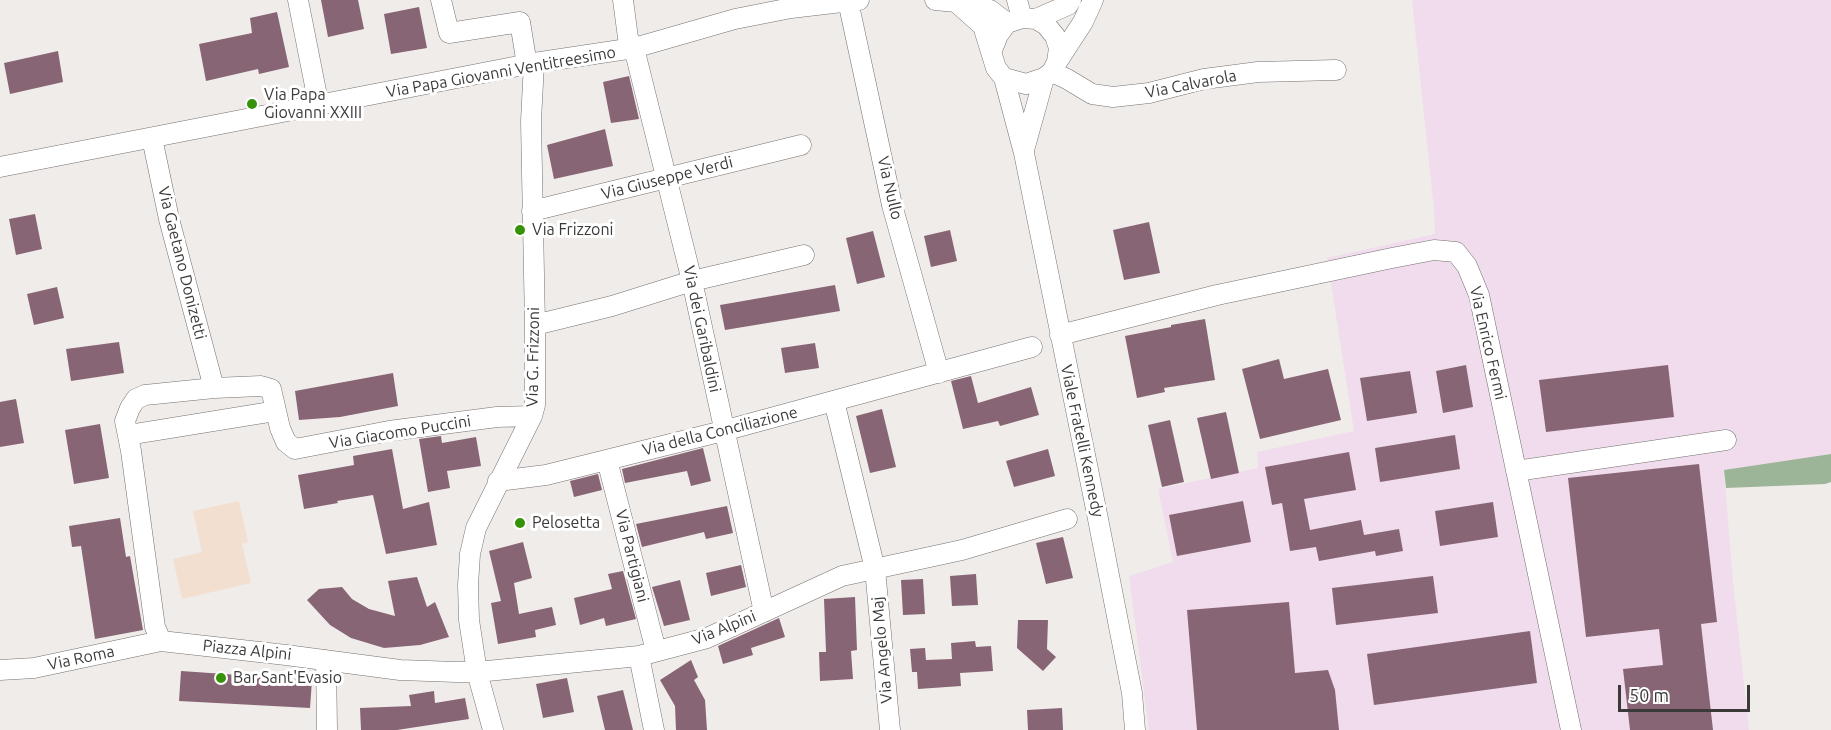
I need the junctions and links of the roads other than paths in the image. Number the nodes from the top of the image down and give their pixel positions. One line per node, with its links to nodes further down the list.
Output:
1 (298, 0): 16 (street)
2 (441, 0): 12 (street, Via G. Frizzoni)
3 (623, 0): 10 (street, Via dei Garibaldini)
4 (1071, 0): 9 (street)
5 (1093, 0): 14 (street)
6 (853, 1): 8 (street, Via Papa Giovanni Ventitreesimo); 28 (street, Via Nullo)
7 (946, 1): 9 (street); 11 (street)
8 (790, 4): 10 (street, Via Papa Giovanni Ventitreesimo)
9 (1021, 15): 11 (street); 14 (street)
10 (634, 48): 12 (street, Via Papa Giovanni Ventitreesimo); 21 (street, Via dei Garibaldini)
11 (992, 50): 15 (street)
12 (531, 64): 16 (street, Via Papa Giovanni Ventitreesimo); 22 (street, Via G. Frizzoni)
13 (1336, 70): 14 (street, Via Calvarola)
14 (1051, 71): 15 (street); 19 (street, Viale Fratelli Kennedy)
15 (1004, 78): 19 (street, Viale Fratelli Kennedy)
16 (319, 106): 17 (street, Via Papa Giovanni Ventitreesimo)
17 (152, 138): 20 (street, Via Papa Giovanni Ventitreesimo); 29 (street, Via Gaetano Donizetti)
18 (801, 145): 21 (street, Via Giuseppe Verdi)
19 (1024, 153): 26 (street, Viale Fratelli Kennedy)
20 (0, 167)
21 (667, 179): 22 (street, Via Giuseppe Verdi); 24 (street, Via dei Garibaldini)
22 (532, 212): 25 (street, Via G. Frizzoni)
23 (804, 255): 24 (street)
24 (692, 281): 25 (street); 33 (street, Via dei Garibaldini)
25 (535, 325): 31 (street, Via G. Frizzoni)
26 (1060, 335): 37 (street, Via Enrico Fermi); 51 (street, Viale Fratelli Kennedy)
27 (1032, 347): 28 (street, Via della Conciliazione)
28 (939, 374): 30 (street, Via della Conciliazione)
29 (214, 388): 32 (street, Via Giacomo Puccini); 34 (street)
30 (834, 402): 33 (street, Via della Conciliazione); 40 (street, Via Angelo Maj)
31 (532, 416): 32 (street, Via Giacomo Puccini); 38 (street, Via G. Frizzoni)
32 (278, 420): 34 (street)
33 (723, 431): 36 (street, Via della Conciliazione); 41 (street, Via dei Garibaldini)
34 (132, 434): 42 (street)
35 (1726, 440): 37 (street)
36 (608, 460): 38 (street, Via della Conciliazione); 43 (street, Via Partigiani)
37 (1516, 471): 52 (street, Via Enrico Fermi)
38 (498, 481): 46 (street, Via G. Frizzoni)
39 (1067, 519): 40 (street, Via Alpini)
40 (875, 569): 41 (street, Via Alpini); 50 (street, Via Angelo Maj)
41 (764, 612): 43 (street, Via Alpini)
42 (161, 641): 44 (street, Piazza Alpini); 45 (street, Via Roma)
43 (648, 654): 46 (street, Via Alpini); 49 (street, Via Partigiani)
44 (326, 660): 46 (street, Piazza Alpini); 47 (street)
45 (0, 670)
46 (477, 672): 48 (street, Via G. Frizzoni)
47 (327, 730)
48 (493, 730)
49 (654, 730)
50 (890, 730)
51 (1135, 730)
52 (1571, 730)

